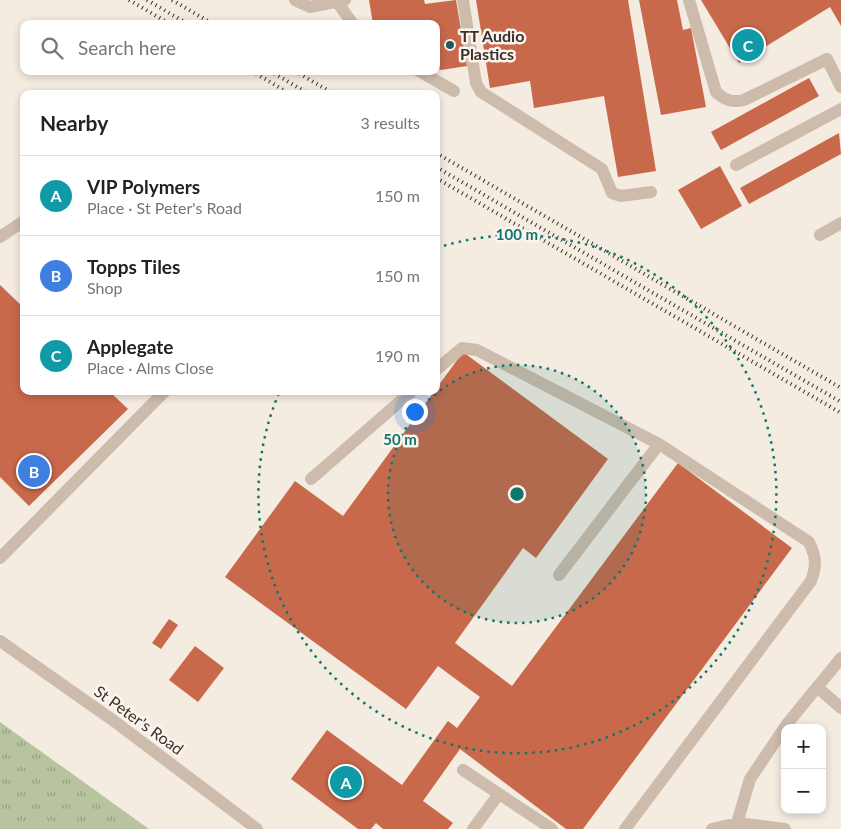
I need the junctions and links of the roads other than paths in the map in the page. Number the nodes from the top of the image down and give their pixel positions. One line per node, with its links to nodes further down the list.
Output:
1 (295, 0): 4 (street)
2 (463, 0): 11 (street)
3 (689, 0): 7 (street)
4 (341, 1): 5 (street)
5 (351, 20)
6 (426, 75): 8 (street)
7 (841, 87)
8 (454, 91)
9 (841, 109): 10 (street)
10 (736, 165)
11 (651, 192)
12 (841, 223): 14 (street)
13 (20, 224): 15 (street)
14 (820, 235)
15 (0, 238)
16 (440, 367): 19 (street)
17 (161, 395): 21 (street)
18 (407, 395): 20 (street)
19 (658, 444): 22 (street); 33 (street)
20 (311, 479)
21 (0, 558)
22 (558, 575)
23 (0, 641): 30 (street, St Peter's Road)
24 (841, 658): 25 (street)
25 (817, 687): 26 (street); 29 (street)
26 (841, 708)
27 (463, 770): 28 (street)
28 (499, 794): 31 (street); 32 (street)
29 (736, 823): 34 (street); 35 (street)
30 (257, 829)
31 (473, 829)
32 (552, 829)
33 (626, 829)
34 (712, 829)
35 (786, 829)

